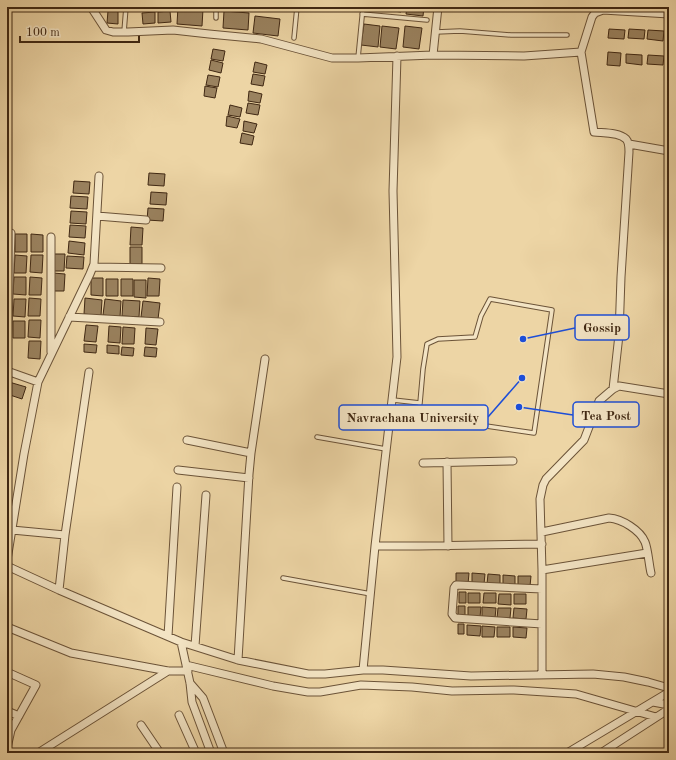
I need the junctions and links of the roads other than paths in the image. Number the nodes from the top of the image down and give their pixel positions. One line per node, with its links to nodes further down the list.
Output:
1 (91, 7): 11 (street)
2 (126, 7): 11 (lane)
3 (216, 7): 9 (lane)
4 (297, 7): 14 (lane)
5 (362, 7): 7 (lane)
6 (438, 7): 12 (street)
7 (362, 14): 10 (lane); 18 (lane)
8 (669, 14): 15 (street)
9 (216, 18)
10 (427, 20)
11 (124, 32): 18 (street)
12 (436, 32): 13 (lane); 16 (street)
13 (567, 35)
14 (294, 38)
15 (581, 52): 16 (street); 19 (street)
16 (433, 55): 17 (street)
17 (397, 56): 18 (street); 38 (street)
18 (358, 58)
19 (629, 144): 20 (street); 36 (street)
20 (669, 151)
21 (99, 176): 22 (street)
22 (97, 216): 23 (street); 26 (street)
23 (146, 220)
24 (11, 233): 31 (street)
25 (51, 237): 30 (street)
26 (93, 267): 27 (street); 28 (street)
27 (161, 268)
28 (69, 317): 29 (street); 30 (street)
29 (160, 322)
30 (51, 354): 35 (street)
31 (7, 358)
32 (265, 359): 43 (street)
33 (7, 371): 35 (street)
34 (89, 372): 53 (street)
35 (38, 382): 51 (street)
36 (613, 389): 37 (street); 52 (street)
37 (669, 394)
38 (393, 400): 39 (lane); 42 (street)
39 (420, 403): 39 (lane)
40 (316, 437): 42 (lane)
41 (187, 440): 43 (street)
42 (387, 449): 55 (street)
43 (251, 453): 48 (street)
44 (513, 461): 45 (street)
45 (447, 462): 46 (street); 56 (street)
46 (423, 463)
47 (178, 470): 48 (street)
48 (249, 478): 71 (street)
49 (177, 487): 68 (street)
50 (206, 495): 70 (street)
51 (12, 530): 53 (street); 58 (street)
52 (542, 532): 54 (street); 57 (street)
53 (65, 535): 64 (street)
54 (542, 544): 56 (street); 60 (street)
55 (375, 546): 56 (street); 65 (street)
56 (448, 546)
57 (647, 553): 60 (street); 61 (street)
58 (7, 560)
59 (7, 566): 64 (street)
60 (542, 570): 63 (street)
61 (651, 573)
62 (283, 578): 65 (lane)
63 (542, 589): 66 (street); 66 (street)
64 (59, 590): 68 (street)
65 (371, 594): 73 (street)
66 (542, 624): 76 (street)
67 (7, 627): 75 (street)
68 (168, 636): 69 (street)
69 (182, 642): 70 (street); 72 (street)
70 (195, 646): 71 (street)
71 (238, 660): 73 (street)
72 (187, 668): 75 (street); 77 (street); 84 (street)
73 (364, 670): 76 (street)
74 (7, 672): 86 (street)
75 (168, 672): 90 (street)
76 (542, 675): 78 (street)
77 (190, 683): 93 (street); 94 (street)
78 (669, 688)
79 (669, 692): 80 (street)
80 (653, 702): 81 (street); 84 (street)
81 (669, 705)
82 (669, 709): 87 (street)
83 (7, 711): 86 (street)
84 (636, 711): 87 (street); 95 (street)
85 (179, 715): 92 (street)
86 (19, 716): 89 (street)
87 (656, 717): 96 (street)
88 (141, 725): 91 (street)
89 (7, 748)
90 (38, 753)
91 (160, 753)
92 (196, 753)
93 (211, 753)
94 (224, 753)
95 (567, 753)
96 (601, 753)

